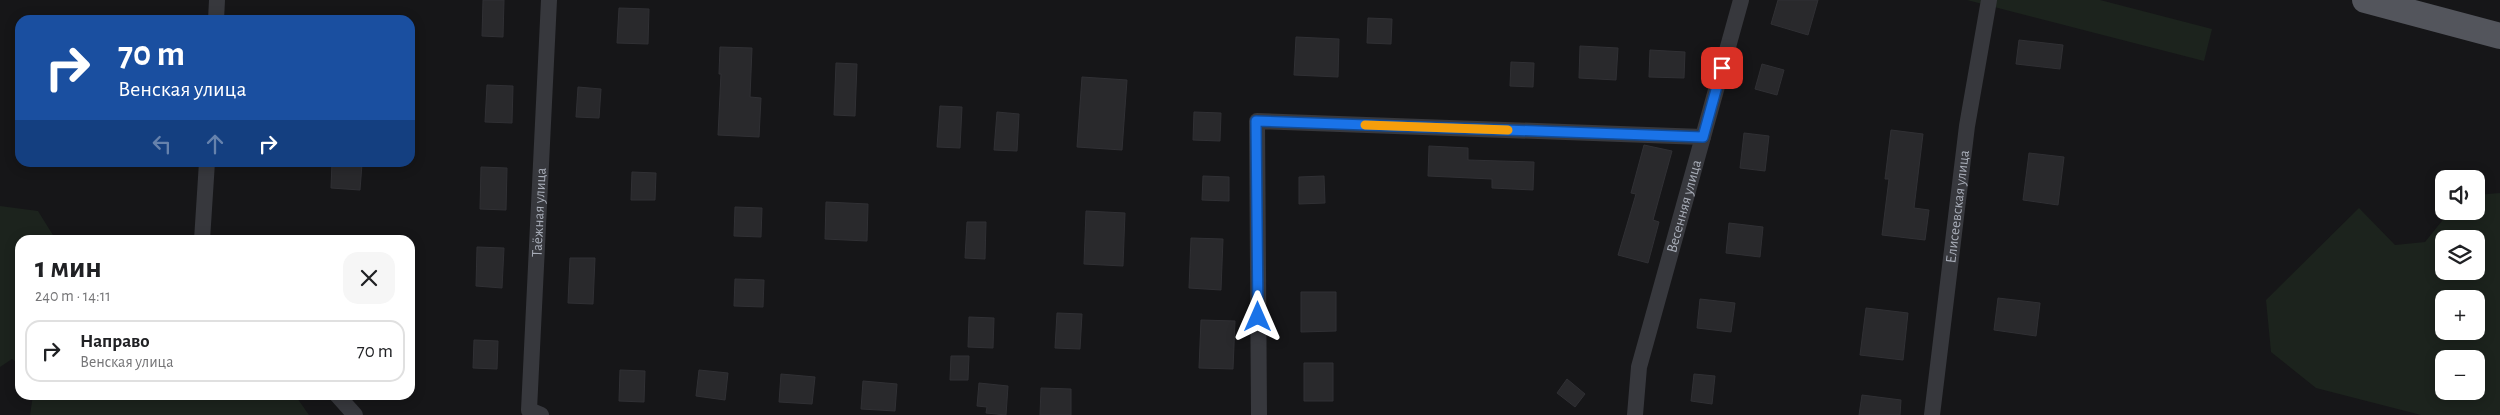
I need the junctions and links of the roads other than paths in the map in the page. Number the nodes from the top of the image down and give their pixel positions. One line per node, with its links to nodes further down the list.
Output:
1 (217, 0): 6 (street)
2 (549, 0): 13 (street, Таёжная улица)
3 (1741, 0): 8 (street, Весенняя улица)
4 (1989, 0): 16 (street, Елисеевская улица)
5 (2365, 0): 7 (main road)
6 (216, 15)
7 (2500, 36)
8 (1703, 137): 14 (street); 15 (street, Весенняя улица)
9 (207, 167): 10 (street)
10 (202, 235)
11 (342, 400): 12 (street)
12 (355, 415)
13 (541, 415)
14 (1259, 415)
15 (1634, 415)
16 (1932, 415)

